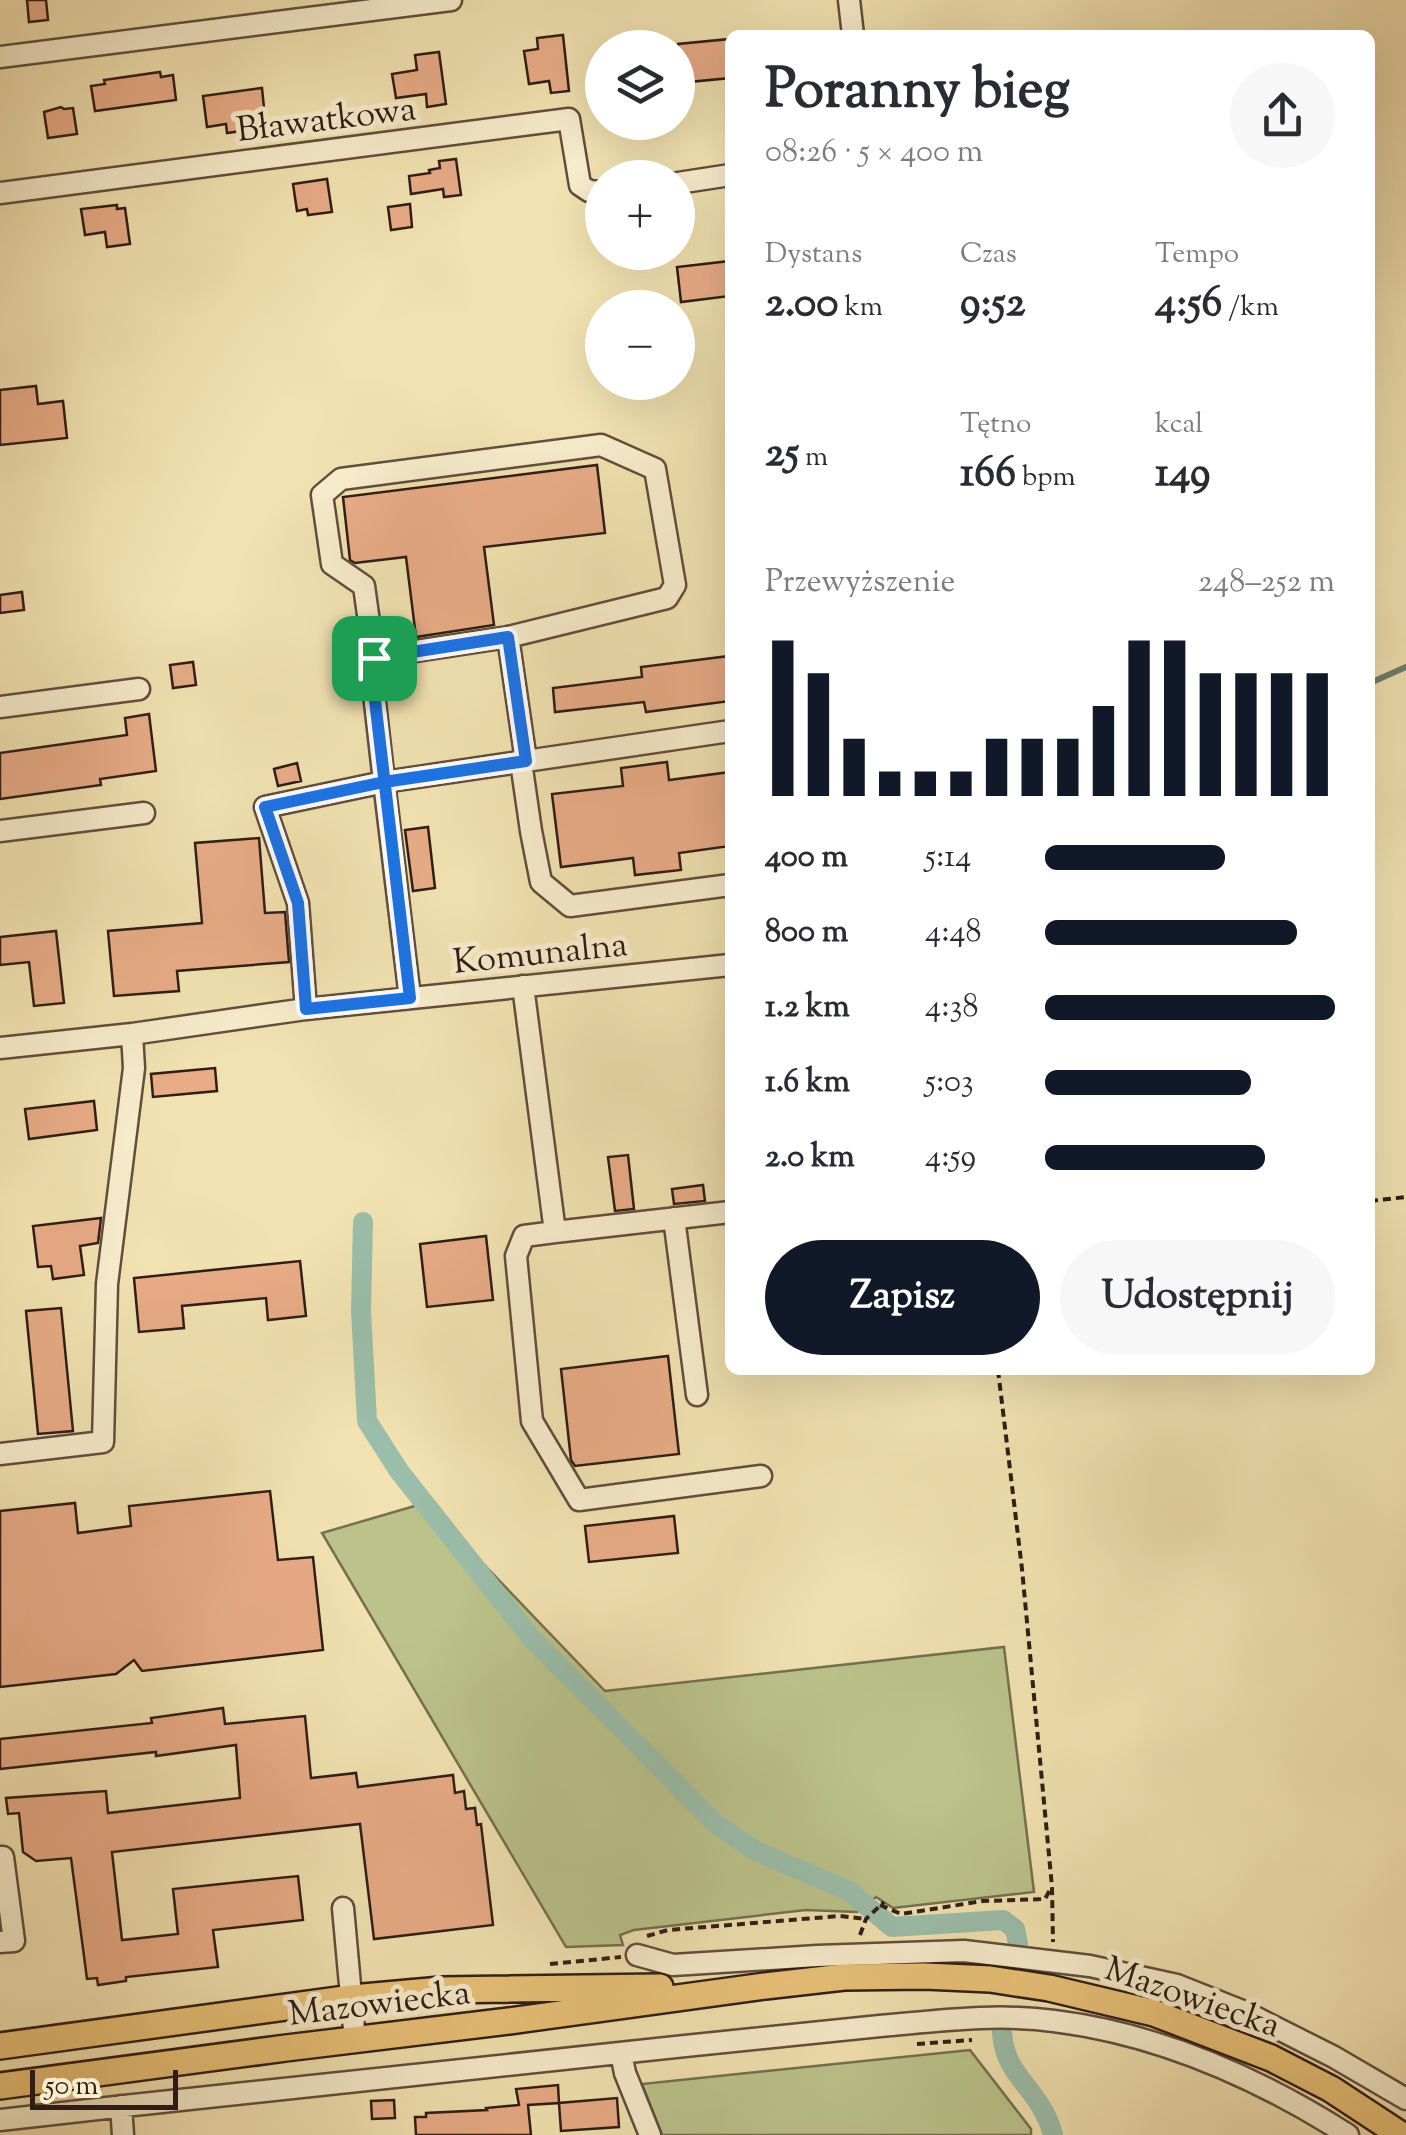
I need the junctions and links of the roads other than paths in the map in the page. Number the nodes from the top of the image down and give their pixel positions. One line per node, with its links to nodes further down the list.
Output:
1 (452, 0): 4 (street)
2 (849, 0): 3 (street)
3 (852, 30)
4 (0, 57)
5 (725, 176): 6 (street)
6 (695, 180)
7 (585, 188): 8 (street, Bławatkowa)
8 (0, 193)
9 (508, 637): 10 (street); 10 (street); 14 (street)
10 (374, 658): 15 (street)
11 (140, 690): 12 (street)
12 (0, 707)
13 (725, 732): 14 (street)
14 (524, 762): 15 (street); 18 (street)
15 (384, 782): 21 (street); 22 (street)
16 (144, 814): 17 (street)
17 (0, 831)
18 (725, 885)
19 (725, 966): 20 (street, Komunalna)
20 (524, 986): 21 (street, Komunalna); 27 (street)
21 (410, 998): 22 (street, Komunalna)
22 (306, 1009): 23 (street, Komunalna)
23 (132, 1034): 24 (street, Komunalna); 29 (street)
24 (0, 1048)
25 (725, 1213): 26 (street)
26 (674, 1218): 27 (street); 28 (street)
27 (556, 1232): 30 (street)
28 (697, 1395)
29 (0, 1454)
30 (761, 1476)
31 (0, 1857): 33 (street)
32 (343, 1908): 36 (street)
33 (0, 1942)
34 (636, 1955): 41 (street)
35 (765, 1986): 36 (main road, Mazowiecka); 37 (main road, Mazowiecka); 47 (main road, Mazowiecka)
36 (352, 1998): 37 (street); 38 (main road, Mazowiecka)
37 (355, 2040): 40 (main road, Mazowiecka)
38 (0, 2046)
39 (621, 2053): 42 (street); 45 (street); 46 (street)
40 (0, 2086)
41 (1406, 2099)
42 (120, 2106): 43 (street); 44 (street)
43 (0, 2120)
44 (123, 2135)
45 (650, 2135)
46 (1348, 2135)
47 (1400, 2135)

